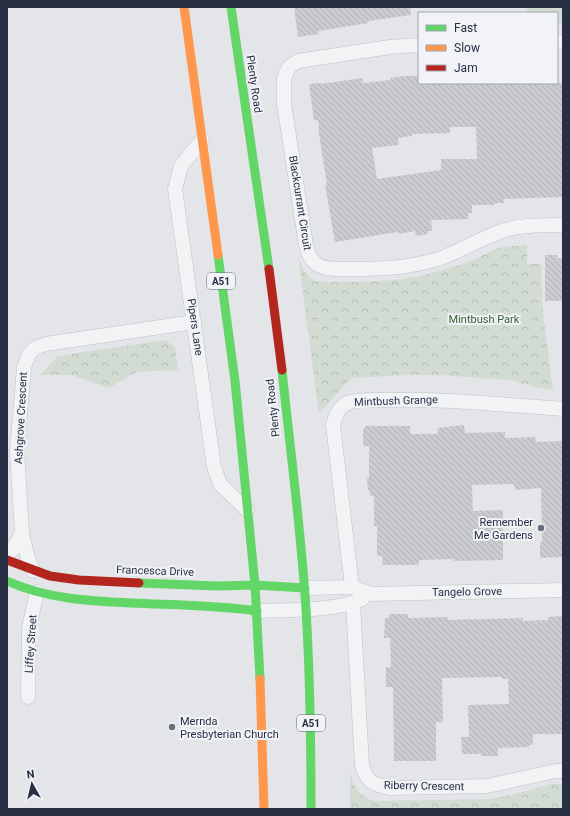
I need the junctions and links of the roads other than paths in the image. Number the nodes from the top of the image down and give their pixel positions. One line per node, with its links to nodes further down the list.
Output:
1 (184, 7): 4 (main road, A51)
2 (231, 7): 16 (main road, Plenty Road / A51)
3 (418, 45): 5 (street, Blackcurrant Circuit)
4 (202, 140): 6 (street, Pipers Lane); 8 (main road, A51)
5 (563, 226)
6 (194, 322): 8 (street, Pipers Lane); 9 (street, Ashgrove Crescent)
7 (563, 410): 15 (street, Mintbush Grange)
8 (247, 510): 14 (main road, A51)
9 (22, 533): 10 (street); 12 (street, Ashgrove Crescent)
10 (7, 555)
11 (7, 560): 12 (main road, Francesca Drive)
12 (33, 571): 14 (main road, Francesca Drive)
13 (7, 581): 18 (main road)
14 (255, 585): 16 (main road, Francesca Drive); 22 (main road, A51)
15 (352, 587): 16 (street, Tangelo Grove); 19 (street, Tangelo Grove)
16 (304, 588): 21 (main road, Plenty Road / A51)
17 (563, 590): 19 (street, Tangelo Grove)
18 (37, 592): 22 (main road); 23 (street, Liffey Street)
19 (371, 594): 20 (street, Tangelo Grove)
20 (353, 603): 21 (street, Tangelo Grove); 24 (street, Riberry Crescent)
21 (306, 609): 22 (street, Tangelo Grove); 26 (main road, Plenty Road / A51)
22 (257, 611): 25 (main road, A51)
23 (28, 697)
24 (563, 771)
25 (264, 809)
26 (311, 809)

